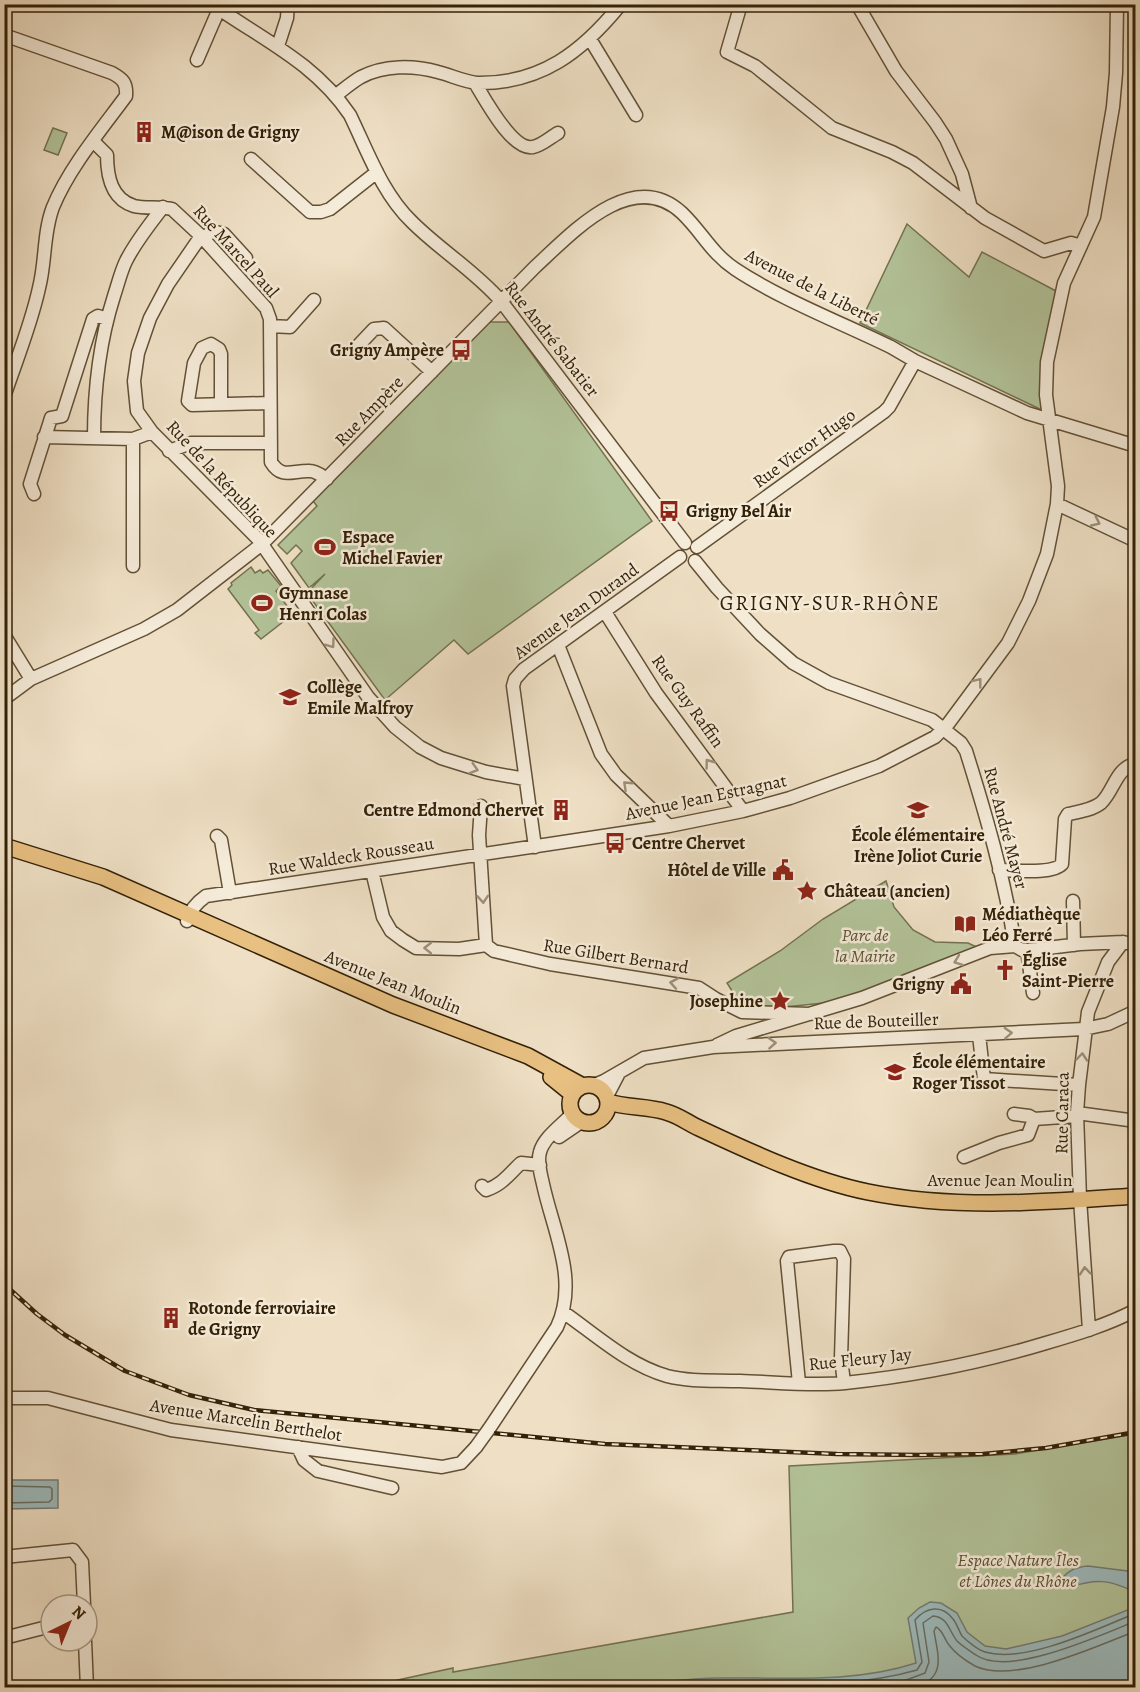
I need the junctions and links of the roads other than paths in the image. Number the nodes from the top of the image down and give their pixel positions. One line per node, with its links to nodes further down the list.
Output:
1 (288, 4): 9 (street)
2 (621, 4): 8 (street)
3 (741, 4): 19 (street)
4 (857, 4): 19 (street)
5 (1117, 4): 21 (street)
6 (216, 7): 9 (street, Rue André Sabatier); 10 (street)
7 (4, 35): 15 (street)
8 (590, 39): 11 (street); 13 (street)
9 (278, 46): 12 (street, Rue André Sabatier)
10 (197, 60)
11 (475, 83): 12 (street); 14 (street)
12 (335, 96): 17 (street, Rue André Sabatier)
13 (636, 116)
14 (558, 133)
15 (94, 142): 18 (street, Rue Marcel Paul); 30 (street)
16 (251, 159): 17 (street)
17 (377, 172): 24 (street, Rue André Sabatier)
18 (163, 207): 20 (street, Rue Marcel Paul); 25 (street)
19 (971, 208): 21 (street)
20 (202, 238): 22 (street); 26 (street, Rue Marcel Paul); 34 (street, Rue de la République)
21 (1082, 246): 33 (street)
22 (246, 258)
23 (314, 300): 26 (street)
24 (501, 301): 28 (street, Avenue de la Liberté); 29 (street, Rue Ampère); 46 (street, Rue André Sabatier)
25 (107, 319): 35 (street); 36 (street)
26 (270, 326): 32 (street, Rue Marcel Paul)
27 (355, 349): 29 (street)
28 (915, 361): 33 (street, Avenue de la Liberté); 46 (street, Rue Victor Hugo)
29 (432, 372): 41 (street, Rue Ampère)
30 (4, 397)
31 (221, 404): 31 (street); 32 (street)
32 (270, 404): 38 (street, Rue Marcel Paul)
33 (1049, 419): 39 (street, Avenue de la Liberté); 43 (street)
34 (152, 432): 37 (street); 40 (street, Rue de la République)
35 (44, 437): 36 (street); 42 (street)
36 (94, 438): 37 (street)
37 (134, 439): 49 (street)
38 (271, 443): 40 (street); 41 (street, Rue Marcel Paul)
39 (1136, 446)
40 (169, 451): 45 (street, Rue de la République)
41 (327, 479): 45 (street, Rue Ampère)
42 (34, 494)
43 (1057, 504): 44 (street, one-way to 44); 55 (street, one-way to 43)
44 (1136, 541)
45 (262, 544): 53 (street, Rue Ampère); 57 (street, Rue de la République, one-way to 57)
46 (691, 545): 47 (street); 48 (street)
47 (680, 557): 48 (street); 50 (street, Avenue Jean Durand)
48 (695, 561): 55 (street)
49 (133, 566)
50 (605, 612): 52 (street, Avenue Jean Durand); 59 (street, Rue Guy Raffin, one-way to 50)
51 (4, 635): 53 (street)
52 (558, 645): 57 (street, Avenue Jean Durand); 60 (street, one-way to 52)
53 (31, 679): 54 (street, Rue Ampère)
54 (4, 699)
55 (944, 729): 59 (street, Avenue Jean Estragnat); 65 (street, Rue André Mayer)
56 (1136, 764): 65 (street)
57 (525, 779): 63 (street, Avenue Jean Durand)
58 (481, 806): 64 (street)
59 (743, 811): 60 (street, Avenue Jean Estragnat)
60 (669, 826): 63 (street, Avenue Jean Estragnat)
61 (217, 836): 67 (street)
62 (4, 847): 69 (main road, Avenue Jean Moulin)
63 (534, 847): 64 (street, Rue Waldeck Rousseau)
64 (479, 854): 66 (street, Rue Waldeck Rousseau); 71 (street, one-way to 71)
65 (999, 870): 74 (street, Rue André Mayer)
66 (372, 871): 67 (street, Rue Waldeck Rousseau); 71 (street, Rue Gilbert Bernard, one-way to 66)
67 (230, 893): 69 (street, Rue Waldeck Rousseau)
68 (1073, 901): 72 (street)
69 (188, 918): 83 (main road, Avenue Jean Moulin)
70 (1123, 942): 72 (street); 73 (street); 78 (street, Rue Caraca)
71 (486, 945): 77 (street, Rue Gilbert Bernard, one-way to 71)
72 (1074, 945): 74 (street)
73 (1136, 945)
74 (1021, 948): 75 (street, Rue André Mayer); 77 (street, one-way to 77)
75 (1033, 993)
76 (1136, 1011): 78 (street, Rue de Bouteiller)
77 (810, 1014): 80 (street)
78 (1084, 1029): 79 (street, Rue de Bouteiller, one-way to 78); 82 (street, Rue Caraca, one-way to 78)
79 (979, 1035): 80 (street, Rue de Bouteiller, one-way to 79); 82 (street)
80 (713, 1047): 81 (street, Rue de Bouteiller)
81 (619, 1072): 83 (street, Rue de Bouteiller); 84 (street)
82 (1079, 1085): 86 (street, Rue Caraca)
83 (582, 1088): 84 (main road); 88 (main road)
84 (608, 1099): 87 (main road); 91 (main road, Avenue Jean Moulin)
85 (1014, 1114): 89 (street)
86 (1077, 1115): 89 (street); 90 (street); 96 (street, Rue Caraca)
87 (603, 1117): 88 (main road); 91 (main road, Avenue Jean Moulin)
88 (577, 1118): 93 (street)
89 (1034, 1119): 92 (street)
90 (1136, 1121)
91 (697, 1127): 96 (main road, Avenue Jean Moulin)
92 (964, 1157)
93 (540, 1165): 94 (street); 98 (street)
94 (482, 1186)
95 (1136, 1196): 96 (main road, Avenue Jean Moulin)
96 (1080, 1199): 99 (street, Rue Caraca, one-way to 96)
97 (1136, 1310): 99 (street, Rue Fleury Jay)
98 (563, 1312): 100 (street, Rue Fleury Jay); 103 (street, Avenue Marcelin Berthelot, bridge)
99 (1089, 1330): 101 (street, Rue Fleury Jay)
100 (799, 1383): 101 (street, Rue Fleury Jay); 101 (street)
101 (844, 1383)
102 (4, 1398): 103 (street, Avenue Marcelin Berthelot)
103 (298, 1447): 104 (street)
104 (392, 1488)
105 (4, 1557): 106 (street)
106 (83, 1593)
107 (39, 1629): 108 (street)
108 (4, 1638)
109 (86, 1653): 110 (street)
110 (87, 1688)

